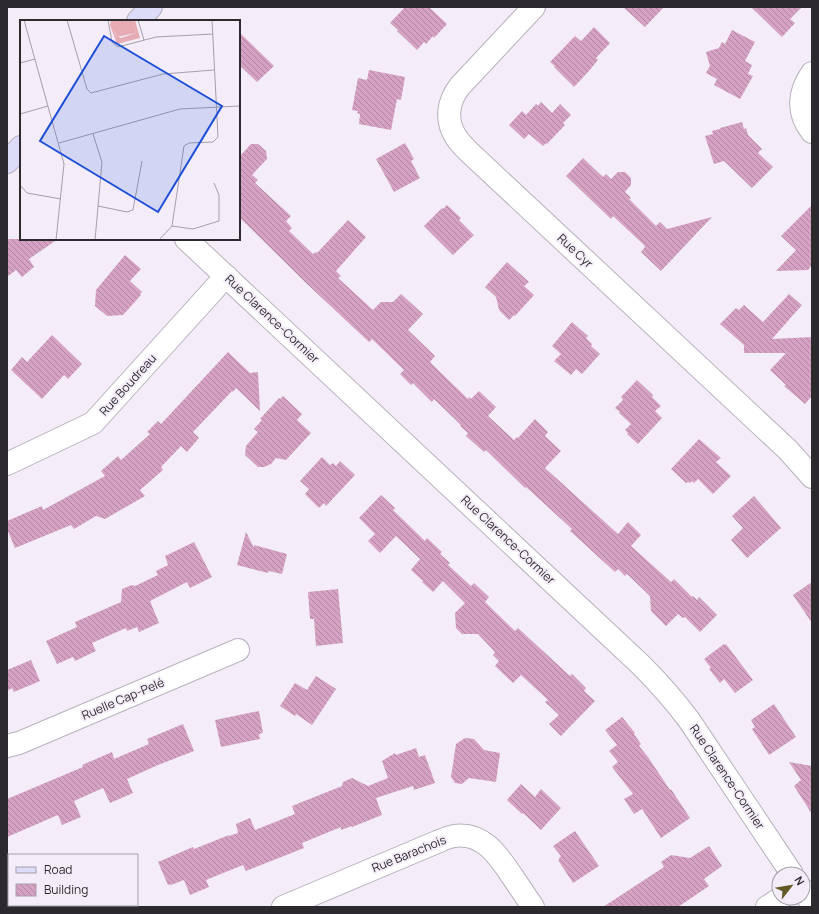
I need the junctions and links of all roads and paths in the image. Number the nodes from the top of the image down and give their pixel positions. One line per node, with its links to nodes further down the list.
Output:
1 (151, 7): 3 (street)
2 (534, 7): 11 (street, Rue Cyr)
3 (139, 20)
4 (812, 74): 5 (street)
5 (812, 132)
6 (20, 148): 7 (street)
7 (7, 162)
8 (187, 240): 9 (street, Rue Clarence-Cormier)
9 (226, 276): 10 (street, Rue Boudreau); 14 (street, Rue Clarence-Cormier)
10 (7, 464)
11 (812, 477)
12 (238, 650): 13 (street, Ruelle Cap-Pelé)
13 (7, 746)
14 (787, 866)
15 (284, 907): 16 (street, Rue Barachois)
16 (533, 907)

